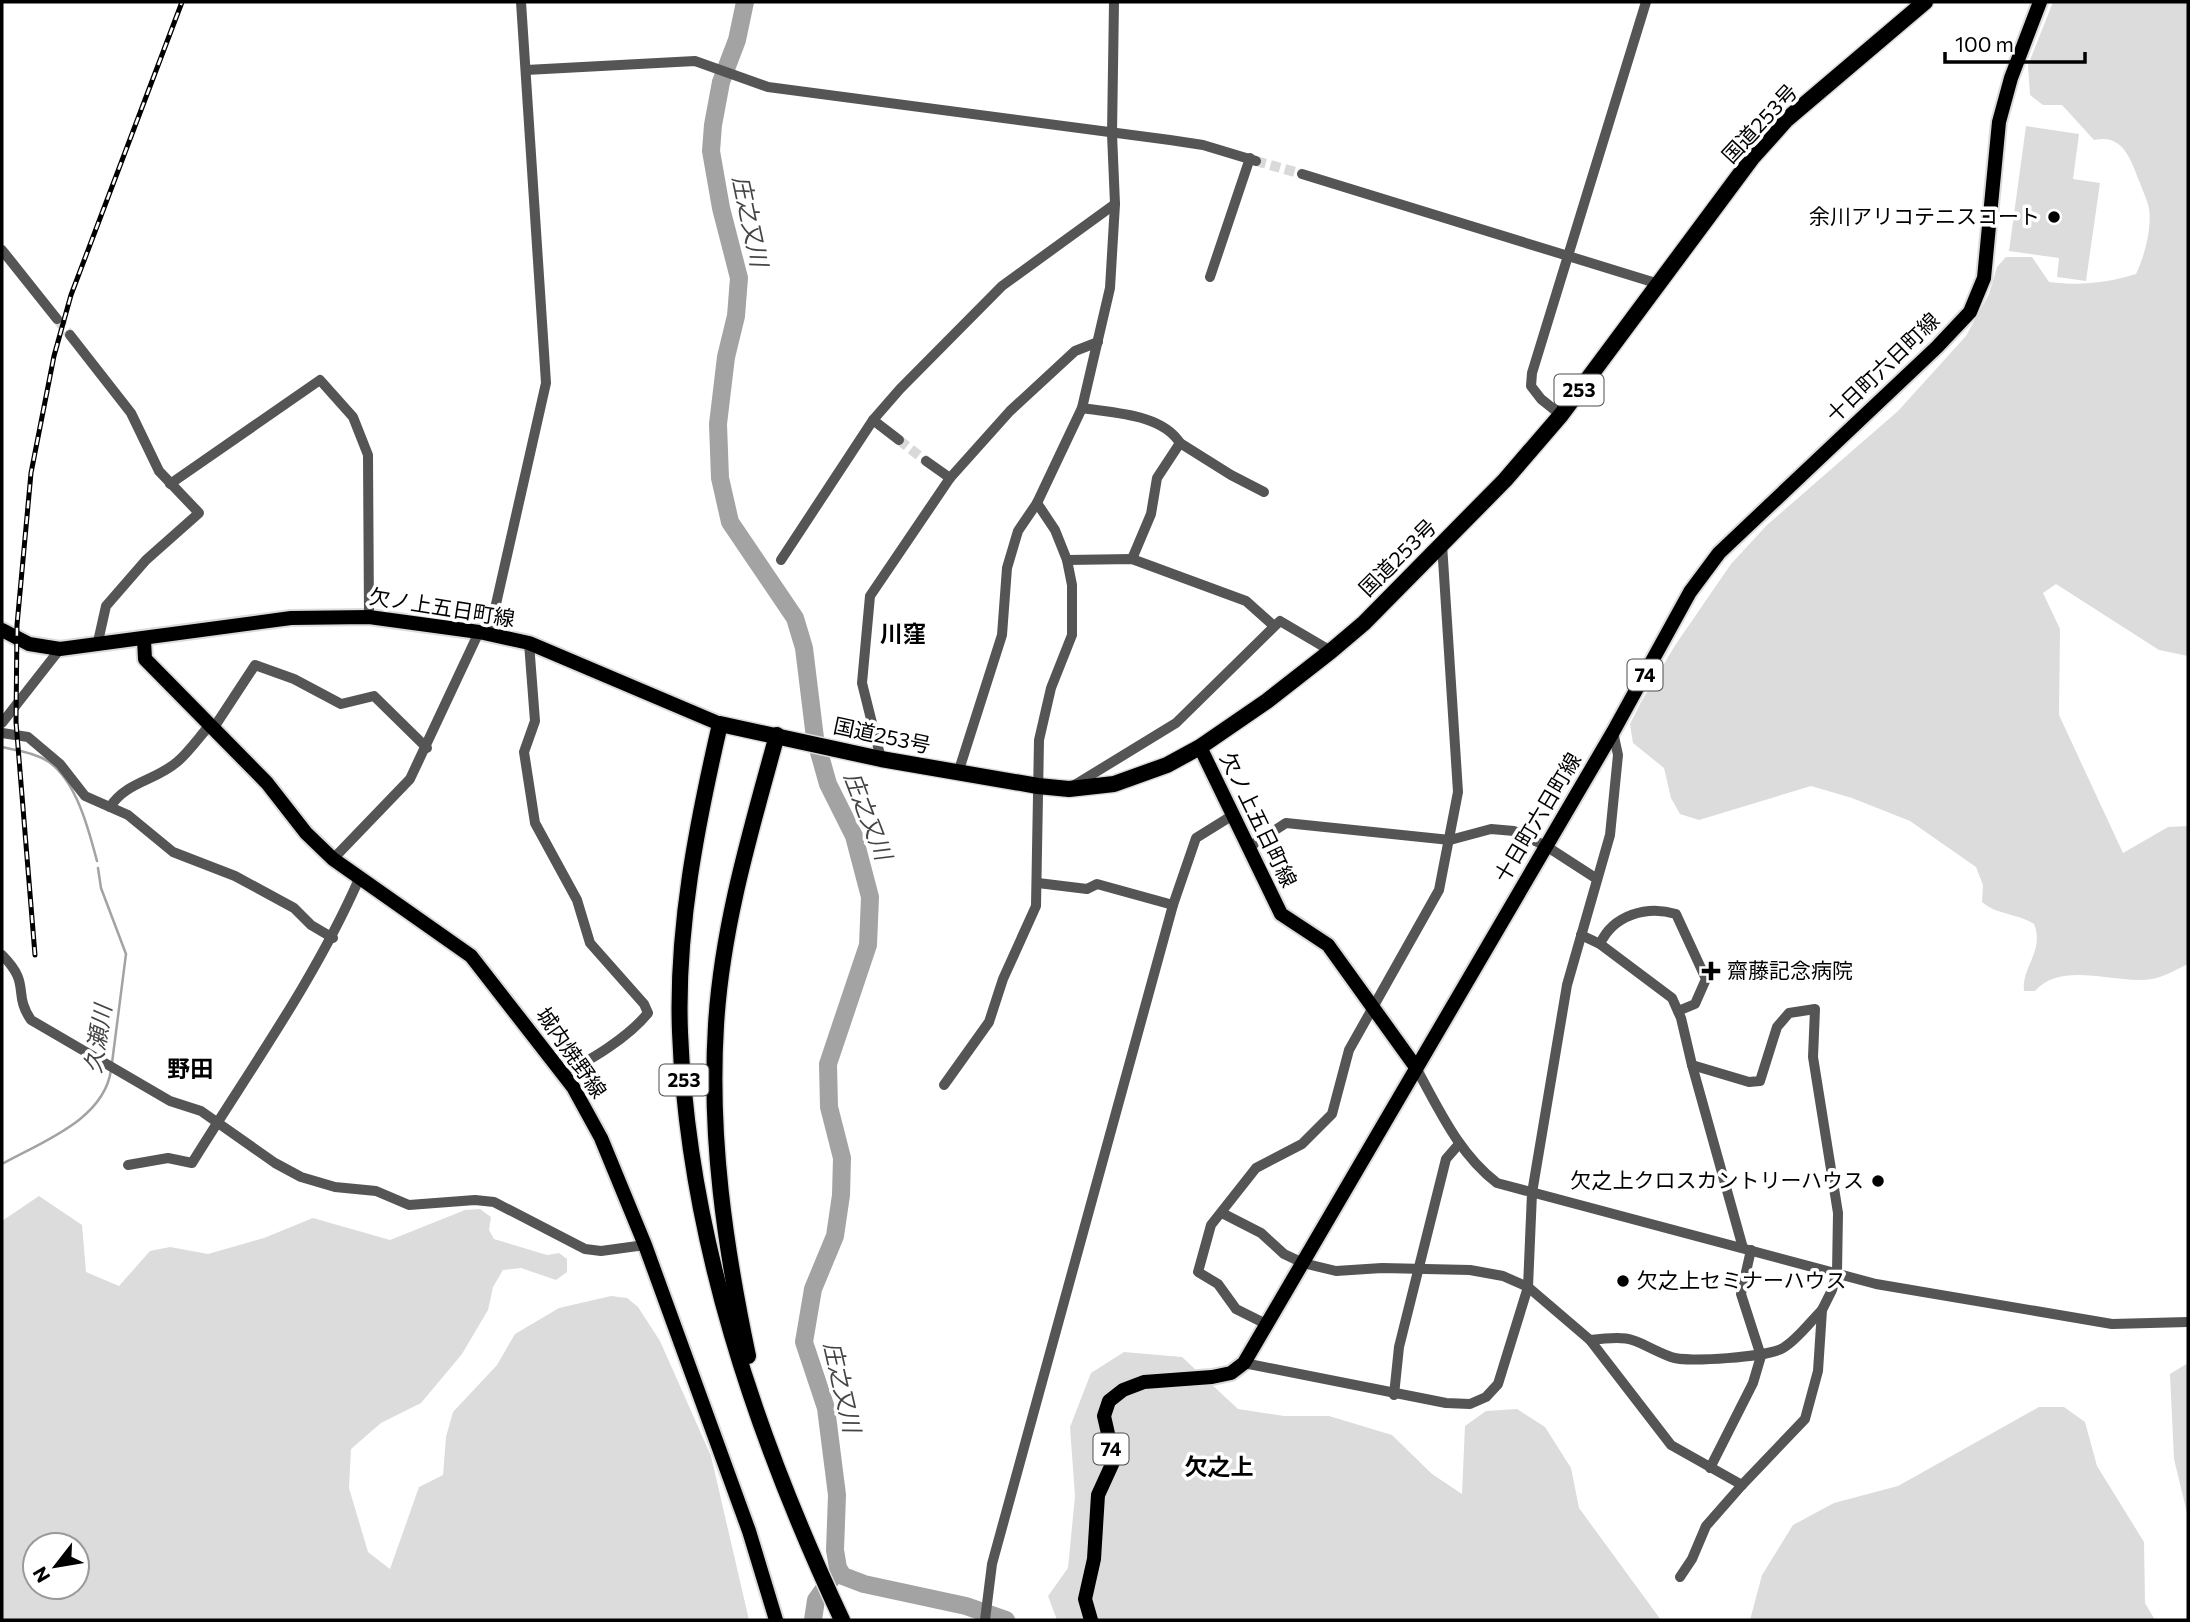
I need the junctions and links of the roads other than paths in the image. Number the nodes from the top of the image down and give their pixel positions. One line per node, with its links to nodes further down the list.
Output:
1 (521, 2): 6 (street)
2 (1114, 2): 7 (street)
3 (1646, 2): 11 (street)
4 (1925, 2): 13 (highway, 国道253号 / 253)
5 (2040, 2): 43 (main road, 十日町六日町線 / 74)
6 (526, 70): 7 (street); 34 (street)
7 (1112, 134): 9 (street); 12 (street)
8 (1302, 174): 11 (street)
9 (1115, 204): 16 (street); 19 (street)
10 (2, 250): 14 (street)
11 (1567, 256): 13 (street); 18 (street)
12 (1210, 277)
13 (1659, 284): 18 (highway, 国道253号 / 253)
14 (57, 319)
15 (70, 335): 24 (street)
16 (1098, 342): 17 (street); 23 (street)
17 (1082, 408): 21 (street); 26 (street)
18 (1561, 415): 27 (highway, 国道253号 / 253)
19 (873, 420): 20 (street); 30 (street)
20 (899, 440)
21 (1180, 443): 25 (street); 28 (street)
22 (926, 461): 23 (street)
23 (950, 478): 48 (street)
24 (170, 484): 31 (street); 37 (street)
25 (1264, 492)
26 (1037, 502): 29 (street); 49 (street)
27 (1442, 544): 39 (highway, 国道253号 / 253); 54 (street)
28 (1132, 559): 29 (street); 32 (street)
29 (1067, 560): 50 (street)
30 (781, 561)
31 (369, 617): 34 (main road, 欠ノ上五日町線); 35 (main road, 欠ノ上五日町線)
32 (1275, 626): 39 (street); 51 (street)
33 (2, 630): 38 (main road, 欠ノ上五日町線)
34 (484, 634): 36 (main road, 欠ノ上五日町線); 47 (street)
35 (144, 640): 37 (main road, 欠ノ上五日町線); 42 (main road, 城内焼野線)
36 (529, 643): 41 (main road, 欠ノ上五日町線); 70 (street)
37 (97, 646): 38 (main road, 欠ノ上五日町線)
38 (60, 649): 40 (street)
39 (1331, 651): 46 (highway, 国道253号 / 253)
40 (2, 723)
41 (720, 724): 45 (highway, 国道253号 / 253); 90 (highway, 253)
42 (212, 727): 47 (street); 52 (street); 57 (main road, 城内焼野線)
43 (1613, 732): 55 (main road, 十日町六日町線 / 74); 59 (street)
44 (2, 733): 52 (street)
45 (777, 735): 48 (highway, 国道253号 / 253); 90 (highway, 253)
46 (1200, 747): 51 (highway, 国道253号 / 253); 53 (main road, 欠ノ上五日町線)
47 (427, 748): 57 (street)
48 (881, 759): 49 (highway, 国道253号 / 253)
49 (958, 773): 50 (highway, 国道253号 / 253)
50 (1038, 786): 51 (highway, 国道253号 / 253); 60 (street)
51 (1069, 789)
52 (110, 807): 63 (street)
53 (1233, 815): 56 (main road, 欠ノ上五日町線); 61 (street)
54 (1450, 840): 55 (street); 56 (street); 66 (street)
55 (1546, 846): 59 (street); 68 (main road, 十日町六日町線 / 74)
56 (1249, 847): 66 (main road, 欠ノ上五日町線)
57 (333, 859): 58 (main road, 城内焼野線)
58 (359, 879): 63 (street); 70 (main road, 城内焼野線)
59 (1597, 879): 62 (street)
60 (1038, 883): 61 (street); 71 (street)
61 (1173, 905): 96 (street)
62 (1581, 935): 64 (street); 75 (street)
63 (333, 938): 72 (street)
64 (1600, 944): 67 (street); 67 (street)
65 (2, 955): 72 (street)
66 (1372, 1004): 68 (main road, 欠ノ上五日町線); 76 (street)
67 (1678, 1011): 69 (street)
68 (1415, 1066): 73 (street); 79 (main road, 十日町六日町線 / 74)
69 (1692, 1066): 78 (street); 81 (street)
70 (561, 1071): 77 (main road, 城内焼野線)
71 (944, 1085)
72 (216, 1124): 74 (street); 77 (street)
73 (1459, 1144): 75 (street); 80 (street)
74 (128, 1165)
75 (1532, 1193): 78 (street); 82 (street)
76 (1222, 1213): 79 (street); 85 (street)
77 (645, 1245): 94 (main road, 城内焼野線)
78 (1747, 1249): 81 (street); 87 (street)
79 (1303, 1263): 80 (street); 85 (main road, 十日町六日町線 / 74)
80 (1418, 1268): 82 (street); 89 (street)
81 (1837, 1272): 83 (street); 84 (street)
82 (1528, 1287): 86 (street); 89 (street)
83 (1822, 1310): 87 (street); 92 (street)
84 (2188, 1322)
85 (1266, 1324): 88 (main road, 十日町六日町線 / 74)
86 (1590, 1340): 87 (street); 91 (street)
87 (1761, 1356): 91 (street)
88 (1244, 1363): 89 (street); 97 (main road, 74)
89 (1394, 1395)
90 (764, 1430): 95 (highway, 253)
91 (1710, 1468): 92 (street)
92 (1742, 1485): 93 (street)
93 (1680, 1577)
94 (776, 1620)
95 (842, 1620)
96 (985, 1620)
97 (1091, 1620)

